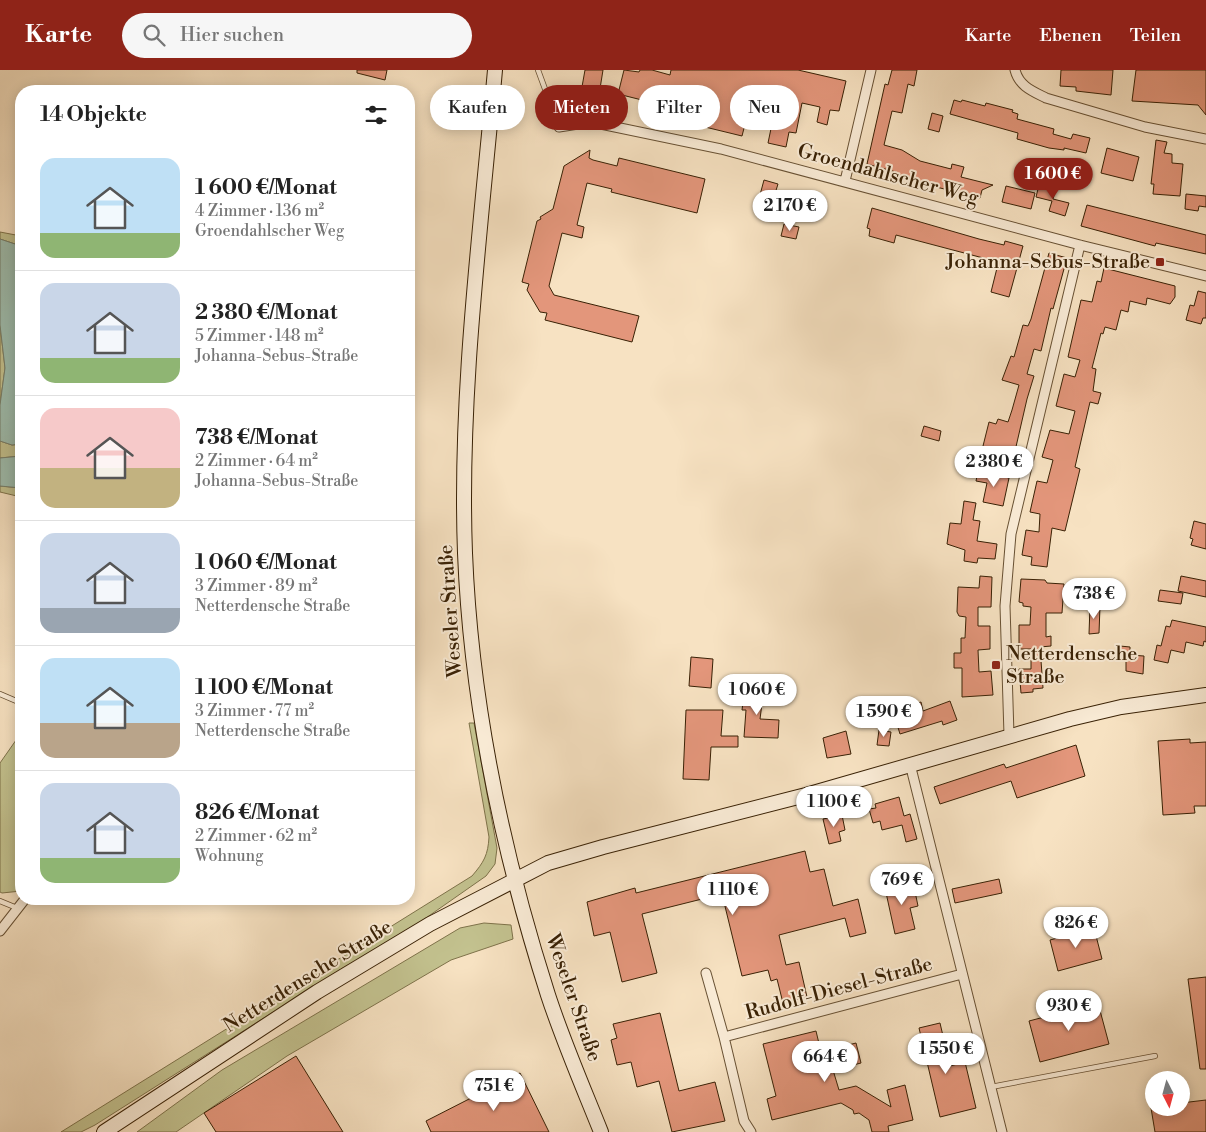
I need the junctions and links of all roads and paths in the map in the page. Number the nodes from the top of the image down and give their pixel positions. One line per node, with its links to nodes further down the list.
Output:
1 (495, 70): 16 (main road, Weseler Straße)
2 (538, 70): 5 (lane)
3 (871, 70): 8 (street)
4 (1015, 70): 7 (street)
5 (544, 85)
6 (628, 130): 8 (street, Groendahlscher Weg)
7 (1206, 139)
8 (845, 181): 9 (street, Groendahlscher Weg)
9 (1080, 245): 10 (street, Groendahlscher Weg); 14 (street)
10 (1206, 276)
11 (0, 694): 13 (lane)
12 (1206, 695): 14 (main road, Netterdensche Straße)
13 (15, 700)
14 (1009, 736): 15 (main road, Netterdensche Straße)
15 (910, 764): 16 (main road, Netterdensche Straße); 22 (street)
16 (515, 879): 26 (main road, Netterdensche Straße); 27 (main road, Weseler Straße)
17 (0, 902): 19 (lane)
18 (21, 905): 19 (street)
19 (19, 908): 20 (street)
20 (0, 932)
21 (706, 973): 23 (street, Rudolf-Diesel-Straße)
22 (962, 974): 23 (street, Rudolf-Diesel-Straße); 25 (street)
23 (724, 1037): 28 (street, Rudolf-Diesel-Straße)
24 (1155, 1056): 25 (lane)
25 (991, 1087): 29 (street)
26 (104, 1132)
27 (601, 1132)
28 (751, 1132)
29 (1002, 1132)

